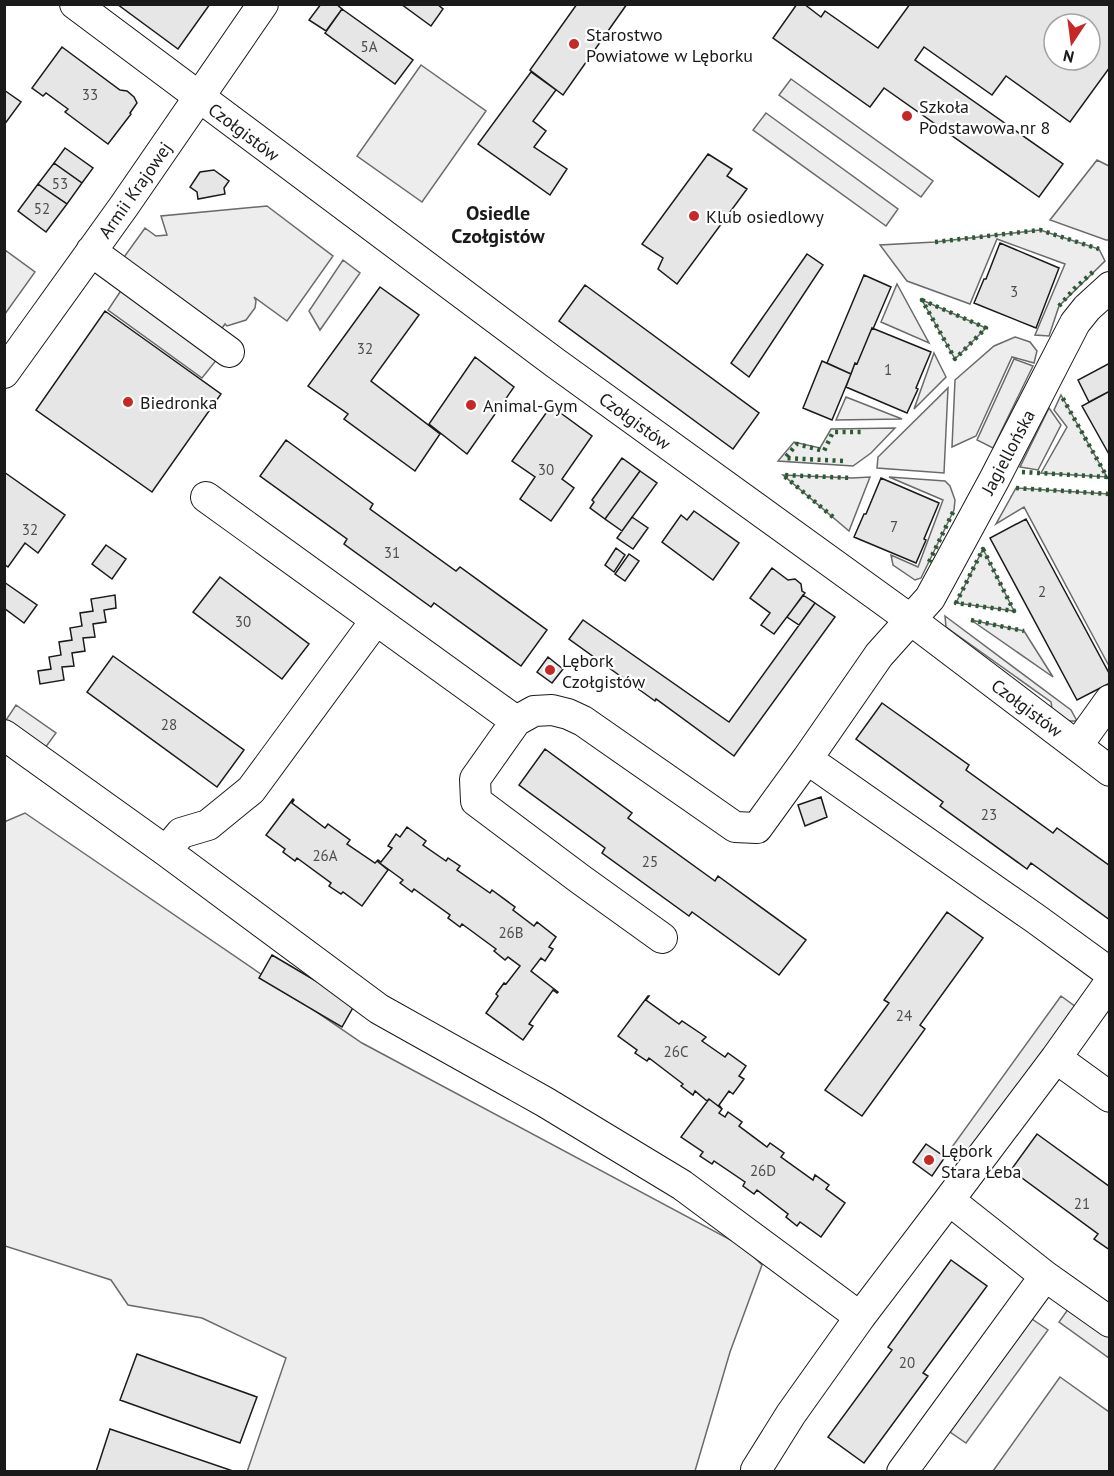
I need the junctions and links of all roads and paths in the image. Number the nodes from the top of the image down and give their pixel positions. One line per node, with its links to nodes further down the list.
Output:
1 (75, 4): 3 (street, Czołgistów)
2 (263, 4): 3 (street, Armii Krajowej)
3 (198, 98): 4 (street, Armii Krajowej); 10 (street, Czołgistów)
4 (91, 251): 6 (street); 7 (street, Armii Krajowej)
5 (1110, 287): 10 (street, Jagiellońska)
6 (229, 352)
7 (4, 373)
8 (206, 496): 9 (street)
9 (376, 620): 12 (street); 17 (street)
10 (910, 620): 14 (street, Czołgistów); 15 (street, Jagiellońska)
11 (1110, 700): 14 (street)
12 (516, 721): 15 (street, Jagiellońska); 18 (street)
13 (4, 735): 17 (street)
14 (1077, 746): 16 (street, Czołgistów)
15 (807, 759): 19 (street)
16 (1110, 771)
17 (166, 851): 25 (street)
18 (662, 938)
19 (1110, 974)
20 (1110, 982): 21 (street)
21 (1056, 1058): 22 (street); 23 (street)
22 (1110, 1097)
23 (949, 1200): 24 (street); 25 (street)
24 (1046, 1276): 26 (street); 28 (street)
25 (860, 1317): 27 (street)
26 (1110, 1322)
27 (756, 1471)
28 (902, 1472)

